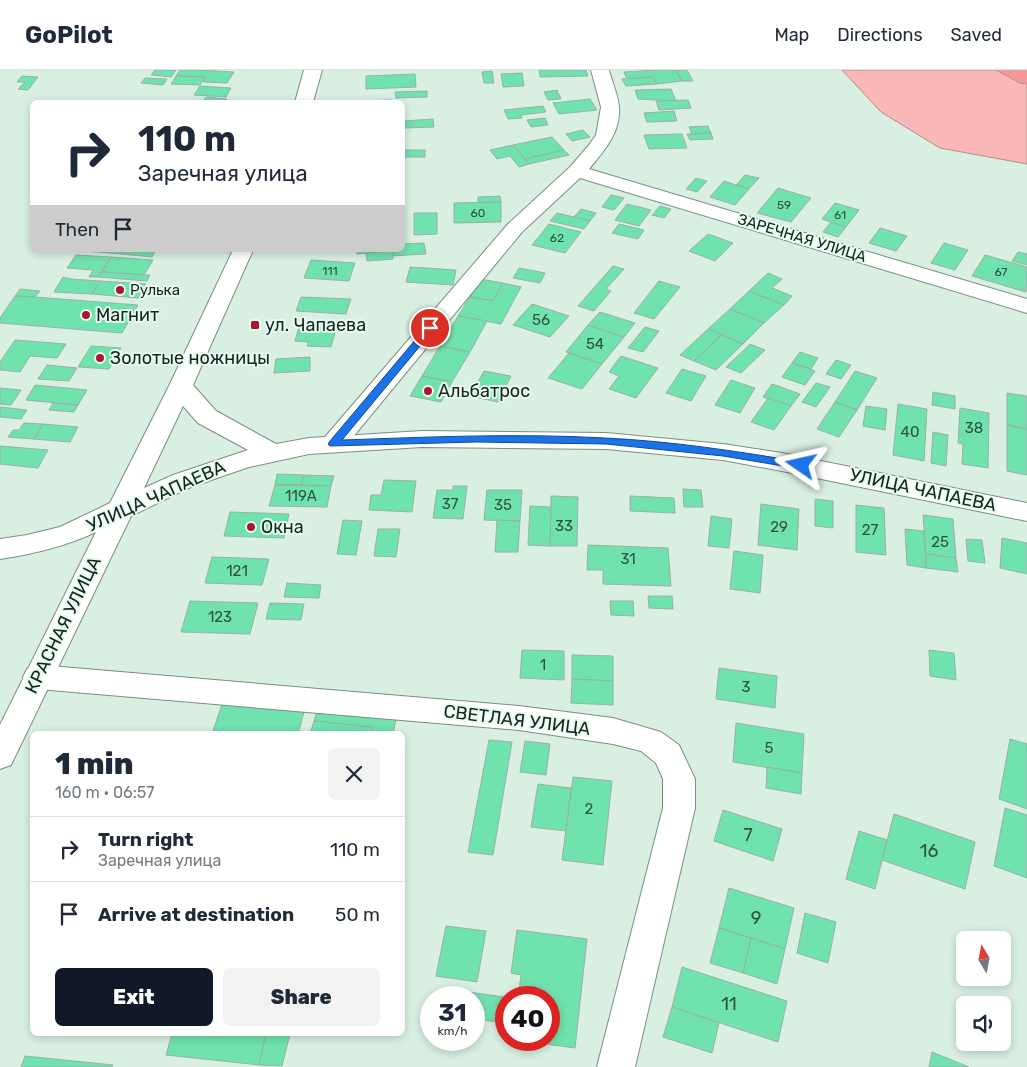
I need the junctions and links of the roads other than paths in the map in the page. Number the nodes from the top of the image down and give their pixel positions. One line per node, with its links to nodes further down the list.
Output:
1 (313, 70): 3 (street)
2 (600, 70): 4 (street)
3 (305, 100)
4 (577, 171): 6 (street, ЗАРЕЧНАЯ УЛИЦА); 8 (street)
5 (242, 252): 7 (street, КРАСНАЯ УЛИЦА)
6 (1027, 306)
7 (181, 386): 9 (street); 10 (street, КРАСНАЯ УЛИЦА)
8 (334, 444): 9 (street, УЛИЦА ЧАПАЕВА); 11 (street, УЛИЦА ЧАПАЕВА)
9 (271, 452): 10 (street, УЛИЦА ЧАПАЕВА)
10 (120, 508): 12 (street, УЛИЦА ЧАПАЕВА); 13 (street, КРАСНАЯ УЛИЦА)
11 (1027, 512)
12 (0, 549)
13 (38, 677): 14 (street, КРАСНАЯ УЛИЦА); 15 (street, СВЕТЛАЯ УЛИЦА)
14 (0, 756)
15 (616, 1067)

